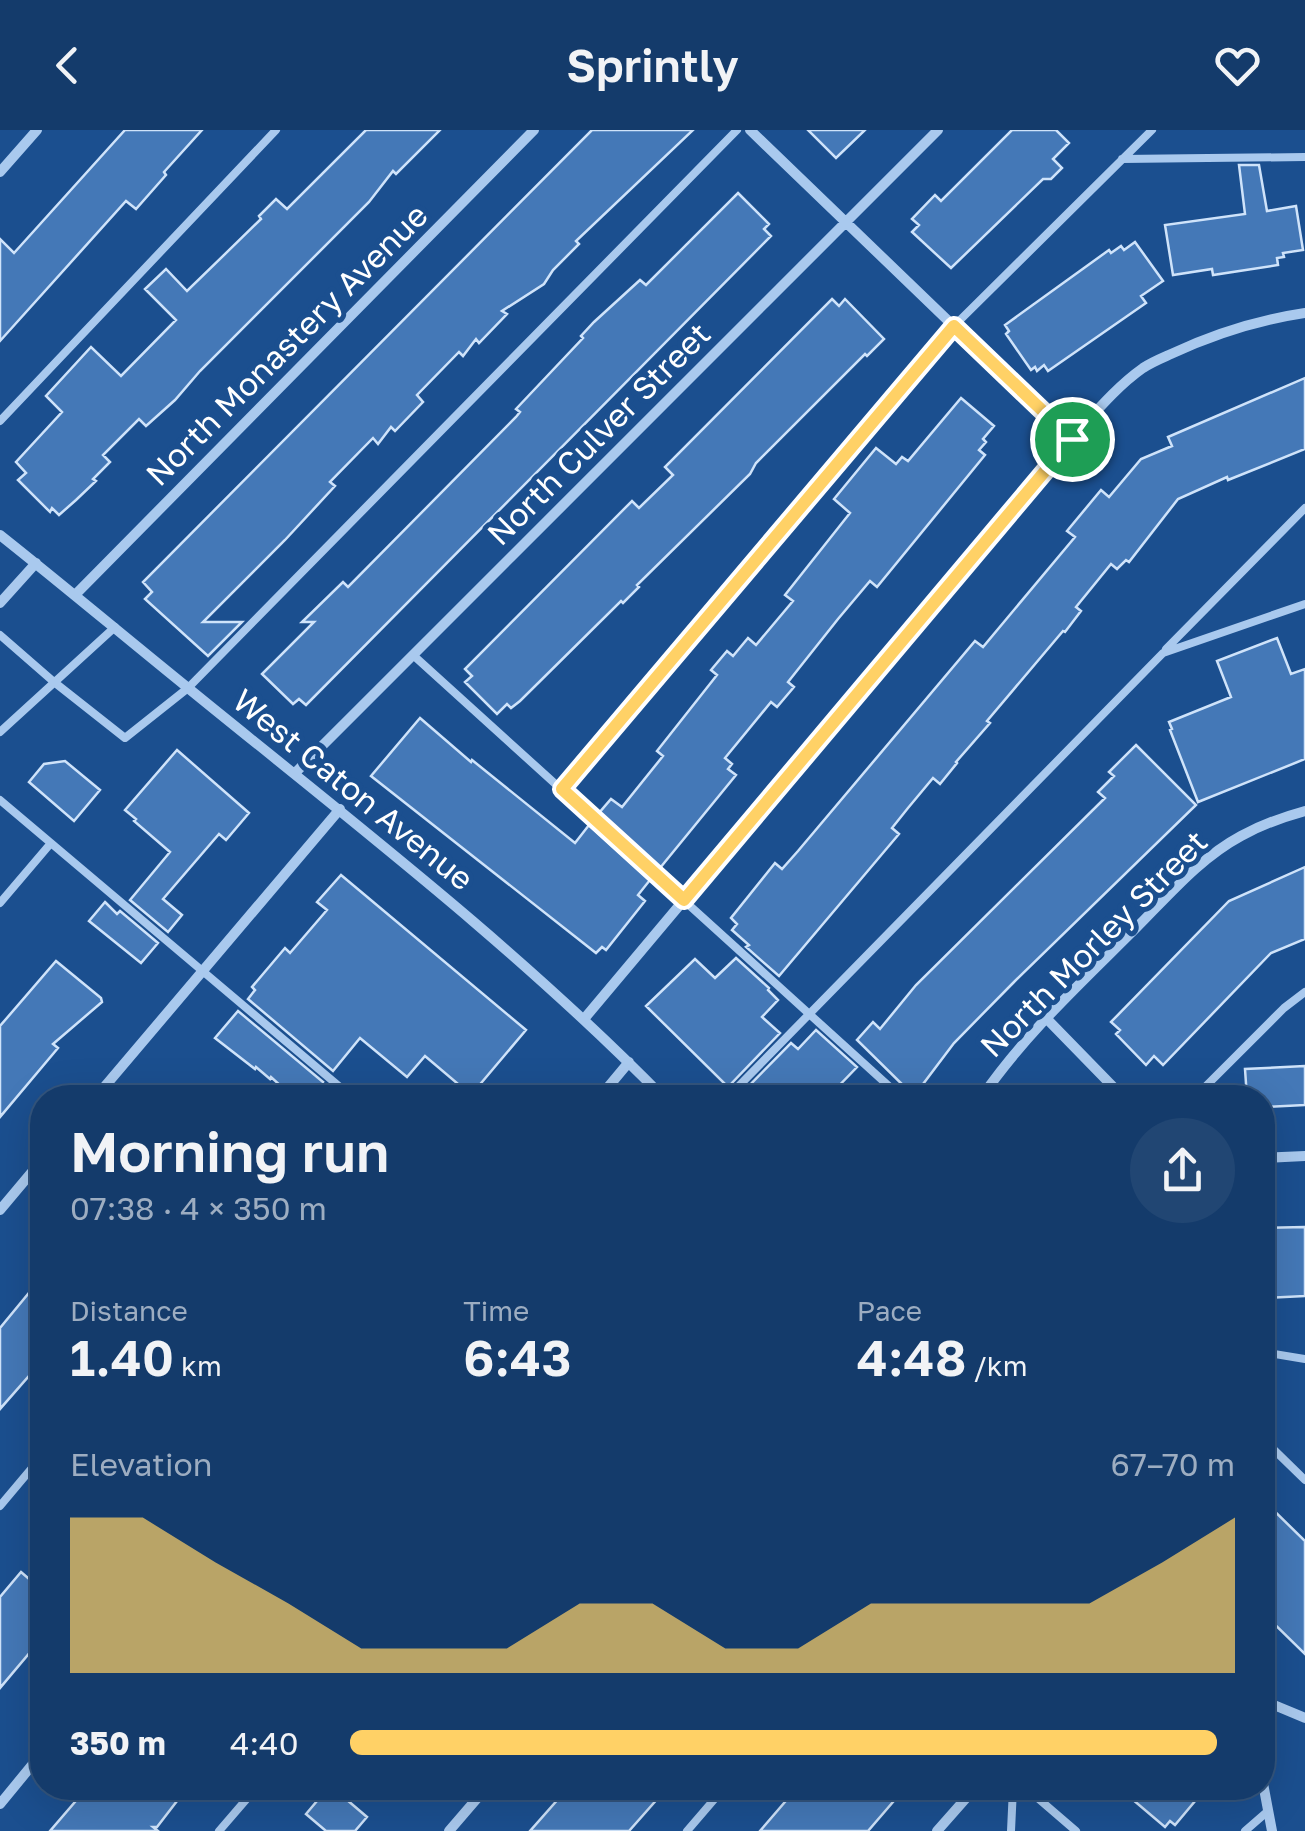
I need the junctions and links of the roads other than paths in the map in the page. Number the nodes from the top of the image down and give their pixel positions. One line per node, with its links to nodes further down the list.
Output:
1 (37, 130): 10 (street)
2 (276, 130): 14 (lane)
3 (534, 130): 19 (street, North Monastery Avenue)
4 (737, 130): 27 (lane)
5 (750, 130): 11 (street)
6 (938, 130): 11 (street, North Culver Street)
7 (1152, 130): 9 (lane)
8 (1305, 157): 9 (lane)
9 (1122, 159): 13 (lane)
10 (0, 172)
11 (846, 222): 13 (street); 25 (street, North Culver Street)
12 (1305, 314): 15 (street)
13 (954, 326): 15 (street); 30 (lane)
14 (0, 421)
15 (1072, 439): 35 (street)
16 (1305, 508): 24 (lane)
17 (0, 534): 18 (street, West Caton Avenue)
18 (36, 563): 19 (street, West Caton Avenue); 20 (street)
19 (75, 595): 22 (street, West Caton Avenue)
20 (0, 603)
21 (1305, 604): 24 (lane)
22 (115, 627): 26 (lane); 27 (street, West Caton Avenue)
23 (0, 635): 26 (lane)
24 (1163, 652): 39 (lane)
25 (413, 656): 29 (street, North Culver Street); 30 (lane)
26 (54, 682): 27 (lane); 28 (lane)
27 (188, 688): 29 (street, West Caton Avenue)
28 (0, 732)
29 (295, 773): 32 (street, West Caton Avenue)
30 (562, 789): 35 (lane)
31 (0, 800): 34 (lane)
32 (340, 809): 37 (street); 41 (street, West Caton Avenue)
33 (1305, 811): 40 (street, North Morley Street)
34 (51, 843): 36 (lane); 37 (lane)
35 (684, 900): 39 (lane); 41 (street)
36 (0, 903)
37 (203, 970): 43 (street); 44 (lane)
38 (1305, 992): 51 (lane)
39 (810, 1014): 47 (lane); 48 (lane)
40 (1046, 1018): 49 (street, North Morley Street); 50 (street)
41 (584, 1019): 42 (street, West Caton Avenue)
42 (629, 1062): 45 (street); 46 (street, West Caton Avenue)
43 (107, 1085)
44 (337, 1085)
45 (609, 1085)
46 (651, 1085)
47 (740, 1085)
48 (888, 1085)
49 (990, 1085)
50 (1111, 1085)
51 (1207, 1085)
52 (1305, 1156): 53 (street)
53 (1275, 1157)
54 (30, 1174): 55 (street)
55 (0, 1210)
56 (1275, 1354): 57 (lane)
57 (1305, 1359)
58 (1275, 1451): 60 (lane)
59 (30, 1470): 61 (lane)
60 (1305, 1480)
61 (0, 1506)
62 (1275, 1705): 63 (street)
63 (1305, 1718)
64 (30, 1768): 72 (street)
65 (246, 1800): 74 (lane)
66 (476, 1800): 75 (street)
67 (713, 1800): 76 (lane)
68 (964, 1800): 77 (street)
69 (1012, 1800): 78 (lane)
70 (1040, 1800): 79 (lane)
71 (1266, 1800): 73 (street)
72 (0, 1804)
73 (1268, 1811): 80 (lane); 81 (street)
74 (219, 1831)
75 (449, 1831)
76 (686, 1831)
77 (937, 1831)
78 (1011, 1831)
79 (1076, 1831)
80 (1246, 1831)
81 (1272, 1831)

